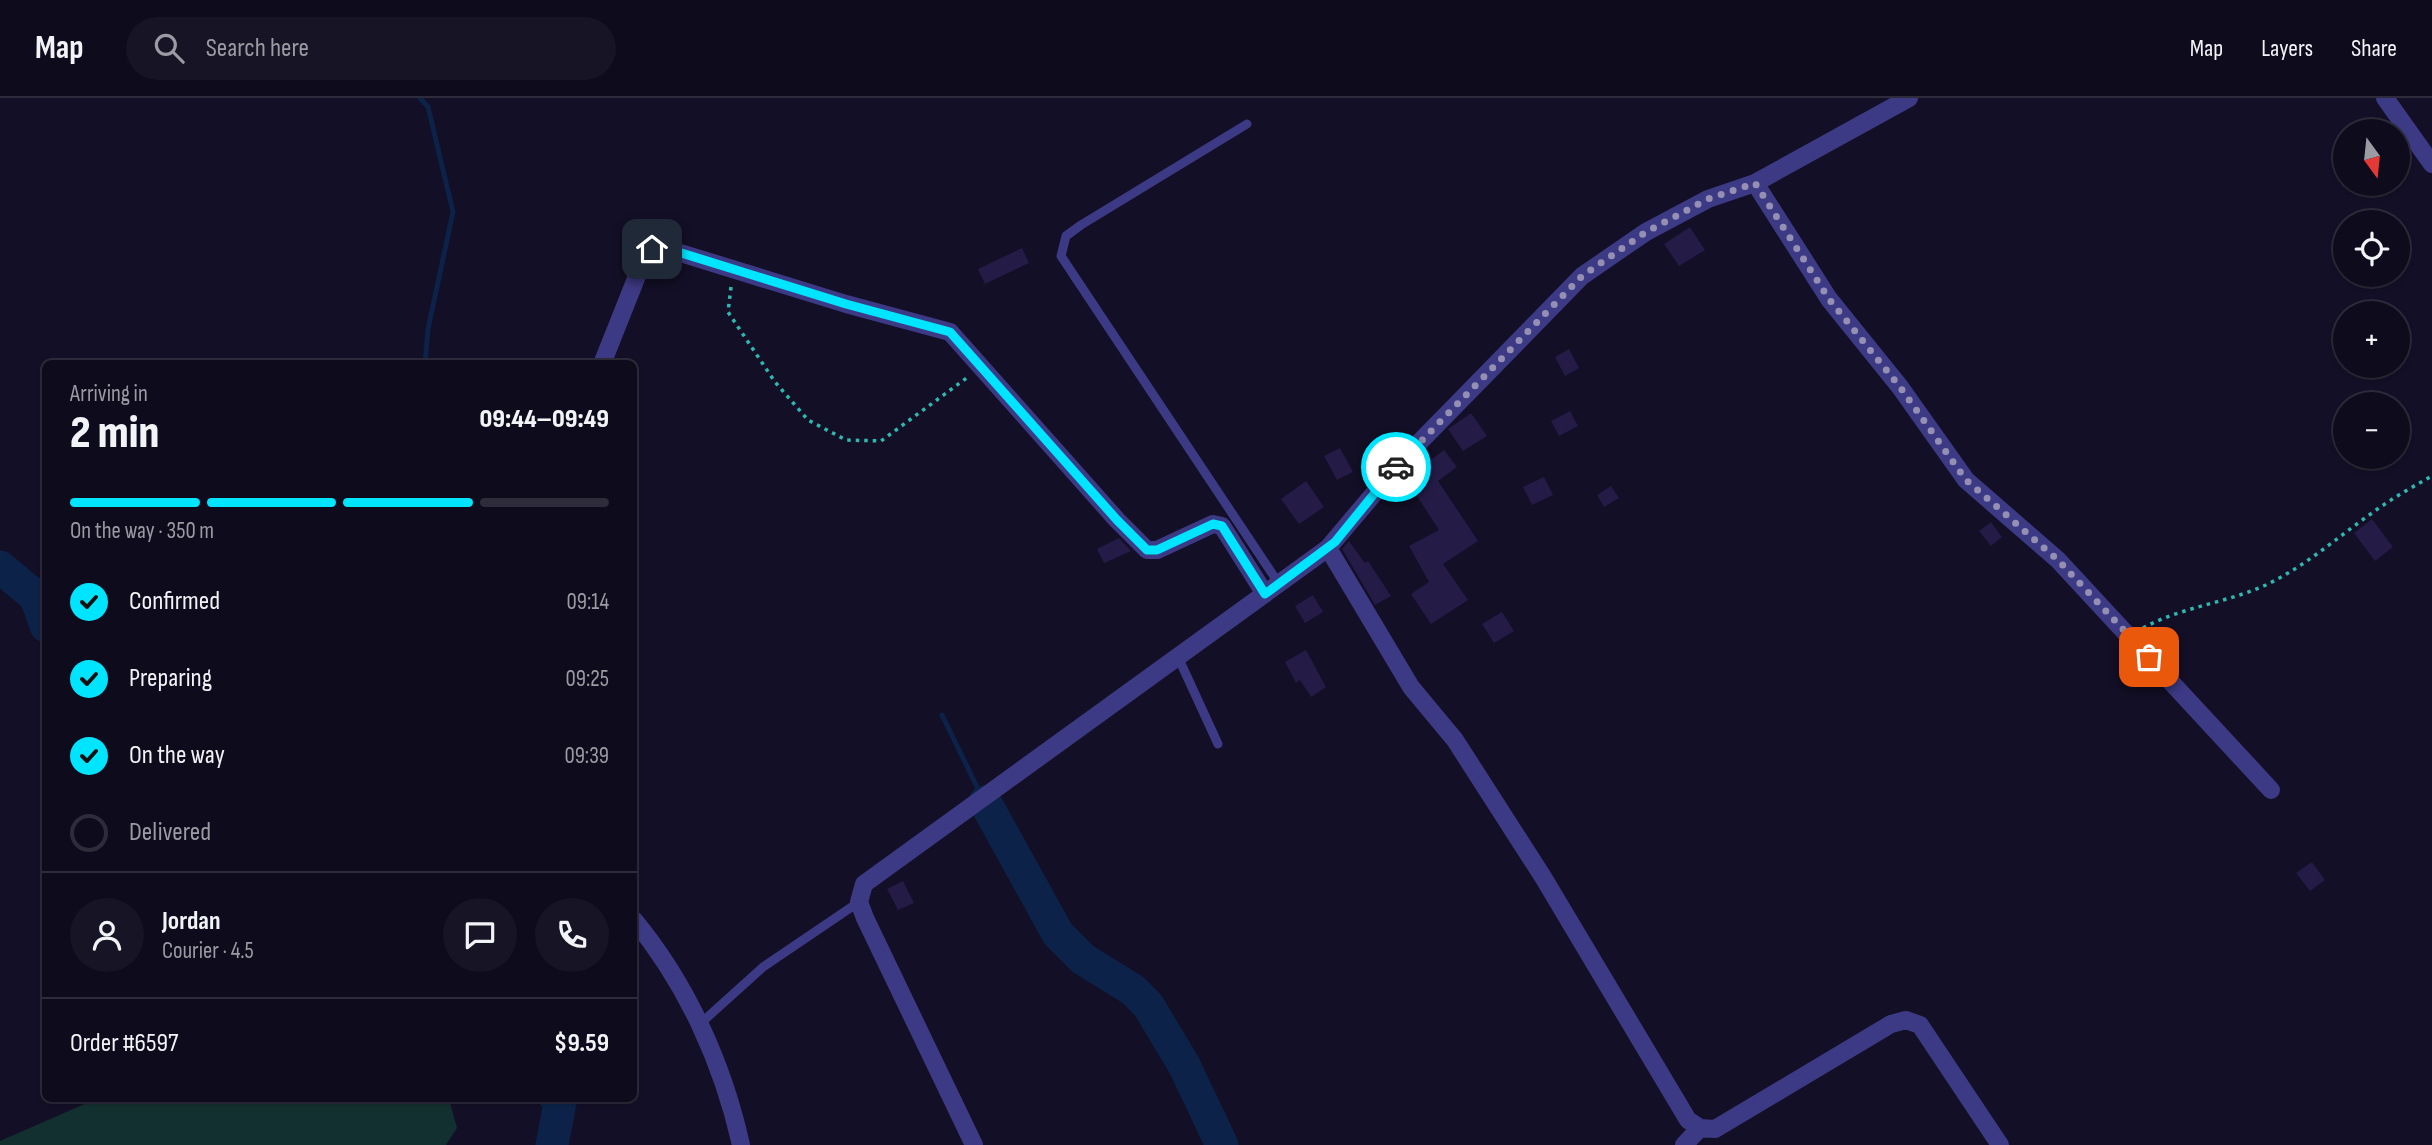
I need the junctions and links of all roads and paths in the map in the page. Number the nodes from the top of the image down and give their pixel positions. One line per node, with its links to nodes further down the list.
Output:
1 (1909, 98): 5 (street)
2 (2385, 98): 4 (street)
3 (1247, 124): 11 (lane)
4 (2432, 164)
5 (1755, 183): 10 (street); 12 (street)
6 (734, 270): 7 (street); 8 (street); 8 (path)
7 (604, 360)
8 (981, 367): 11 (street)
9 (2432, 476): 12 (path)
10 (1328, 548): 11 (street); 19 (street)
11 (1272, 589): 13 (street)
12 (2131, 638): 15 (street)
13 (1178, 657): 14 (lane); 16 (street)
14 (1218, 744)
15 (2270, 790)
16 (859, 902): 18 (lane); 21 (street)
17 (637, 925): 18 (street)
18 (701, 1023): 20 (street)
19 (1700, 1128): 22 (street); 23 (street)
20 (741, 1145)
21 (974, 1145)
22 (1684, 1145)
23 (2000, 1145)

